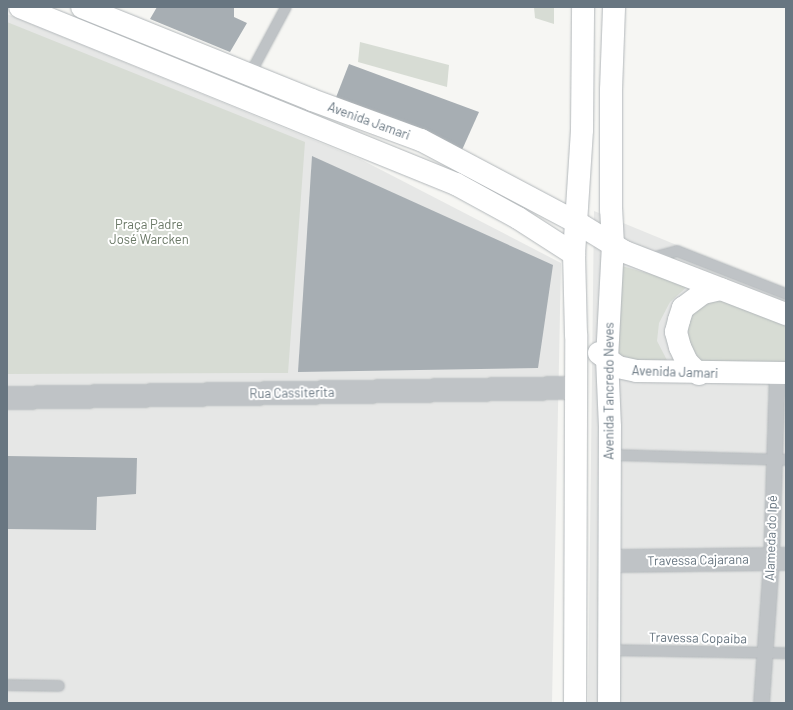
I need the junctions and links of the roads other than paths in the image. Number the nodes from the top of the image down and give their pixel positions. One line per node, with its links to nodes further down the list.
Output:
1 (20, 7): 10 (main road, Avenida Jamari)
2 (82, 7): 6 (main road, Avenida Jamari)
3 (286, 7): 6 (lane)
4 (583, 7): 7 (main road)
5 (614, 7): 8 (main road, Avenida Tancredo Neves)
6 (249, 76): 9 (main road, Avenida Jamari)
7 (583, 88): 8 (main road); 11 (main road)
8 (611, 90): 12 (main road, Avenida Tancredo Neves)
9 (427, 142): 10 (main road); 11 (main road, Avenida Jamari)
10 (417, 167): 13 (main road, Avenida Jamari)
11 (576, 222): 12 (main road, Avenida Jamari); 13 (main road)
12 (613, 246): 14 (main road, Avenida Jamari); 19 (main road, Avenida Tancredo Neves)
13 (574, 254): 18 (main road)
14 (644, 260): 15 (main road, Avenida Jamari); 16 (lane)
15 (721, 289): 17 (main road, Avenida Jamari); 21 (main road)
16 (786, 294)
17 (786, 314)
18 (576, 335): 19 (main road, Avenida Jamari); 22 (main road)
19 (607, 359): 21 (main road, Avenida Jamari); 24 (main road, Avenida Tancredo Neves)
20 (781, 373): 21 (main road, Avenida Jamari); 25 (street, Alameda do Ipê)
21 (699, 374)
22 (576, 388): 23 (street, Rua Cassiterita); 26 (main road)
23 (7, 398)
24 (610, 455): 25 (lane); 27 (main road, Avenida Tancredo Neves)
25 (780, 460): 28 (street, Alameda do Ipê)
26 (576, 512): 27 (main road); 35 (main road)
27 (610, 512): 29 (main road, Avenida Tancredo Neves)
28 (778, 559): 29 (street, Travessa Cajarana); 31 (street, Alameda do Ipê)
29 (610, 561): 30 (main road, Avenida Tancredo Neves)
30 (610, 650): 31 (lane, Travessa Copaiba); 36 (main road, Avenida Tancredo Neves)
31 (764, 653): 32 (lane, Travessa Copaiba); 37 (street, Alameda do Ipê)
32 (786, 653)
33 (7, 685): 34 (lane)
34 (59, 686)
35 (575, 703)
36 (609, 703)
37 (761, 703)

